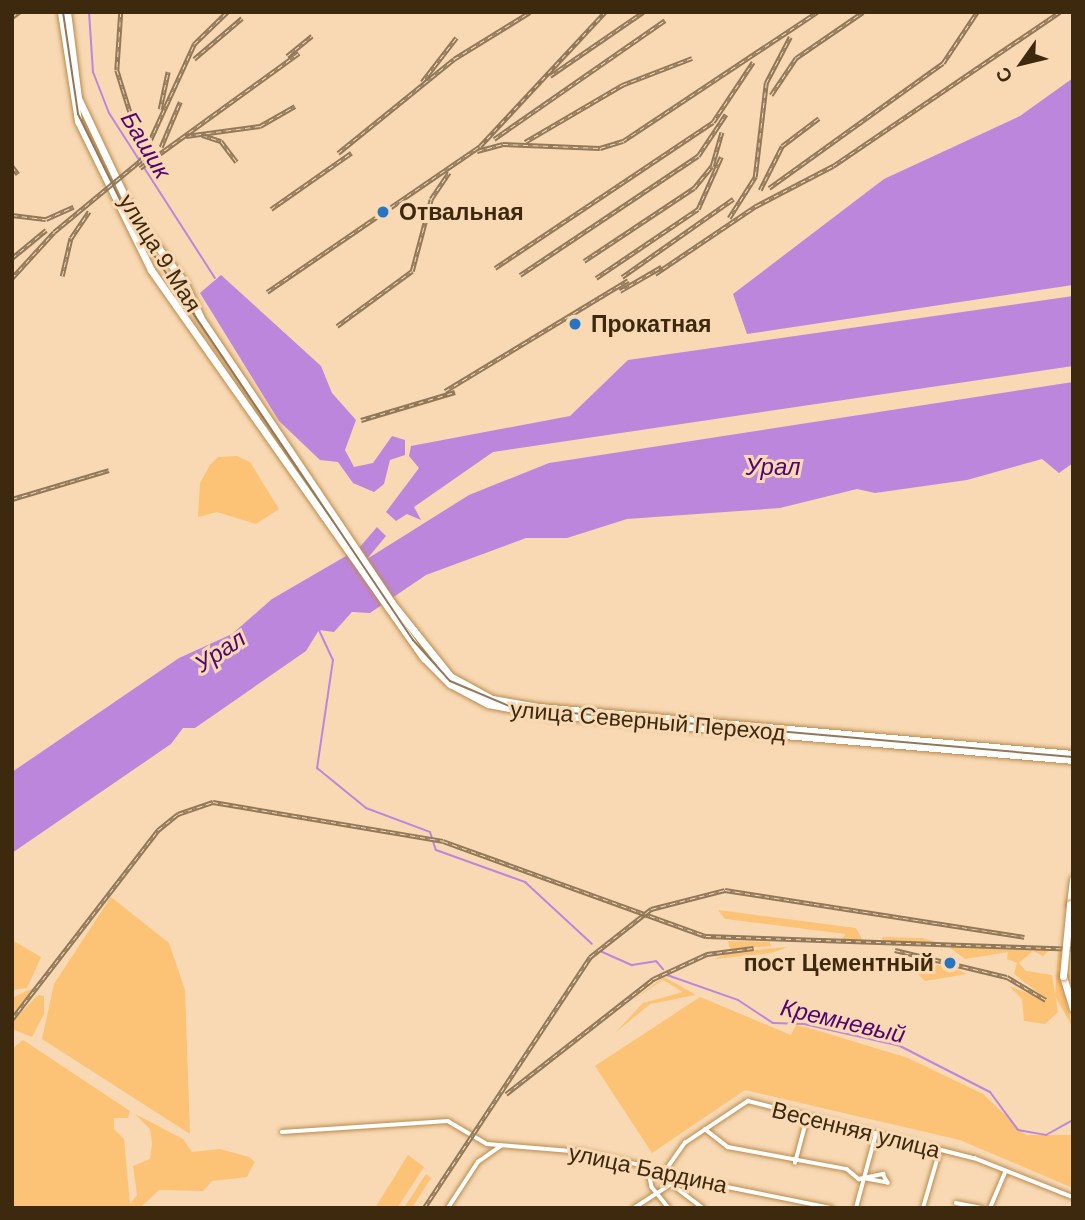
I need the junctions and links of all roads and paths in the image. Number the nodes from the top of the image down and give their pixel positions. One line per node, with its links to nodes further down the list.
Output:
1 (61, 12): 3 (main road, улица 9 Мая)
2 (67, 12): 3 (main road, улица 9 Мая)
3 (66, 31): 4 (main road, улица 9 Мая); 4 (main road, улица 9 Мая)
4 (323, 505): 5 (main road, улица Северный Переход)
5 (392, 609): 6 (main road, улица Северный Переход); 7 (main road, улица Северный Переход)
6 (1073, 754)
7 (1073, 760)
8 (1073, 879): 9 (main road, bridge)
9 (1073, 1009)
10 (807, 1118): 11 (street, Весенняя улица); 13 (street, Весенняя улица); 16 (street)
11 (705, 1129): 16 (street); 19 (street, Весенняя улица)
12 (282, 1132): 14 (street, улица Бардина)
13 (876, 1134): 15 (street, Весенняя улица); 21 (street)
14 (503, 1146): 17 (street, улица Бардина); 27 (street)
15 (940, 1150): 18 (street, Весенняя улица); 33 (street)
16 (795, 1163): 20 (street)
17 (649, 1167): 19 (street, улица Бардина); 24 (street)
18 (1005, 1172): 25 (street, Весенняя улица); 35 (street)
19 (663, 1174): 22 (street); 31 (street, улица Бардина)
20 (859, 1179): 21 (street); 23 (street)
21 (866, 1179): 21 (street); 23 (street)
22 (673, 1182): 24 (street); 30 (street)
23 (861, 1189): 32 (street)
24 (656, 1194): 28 (street); 29 (street)
25 (1073, 1197)
26 (956, 1202): 34 (street)
27 (448, 1208)
28 (634, 1208)
29 (669, 1208)
30 (702, 1208)
31 (832, 1208)
32 (856, 1208)
33 (923, 1208)
34 (982, 1208)
35 (990, 1208)

